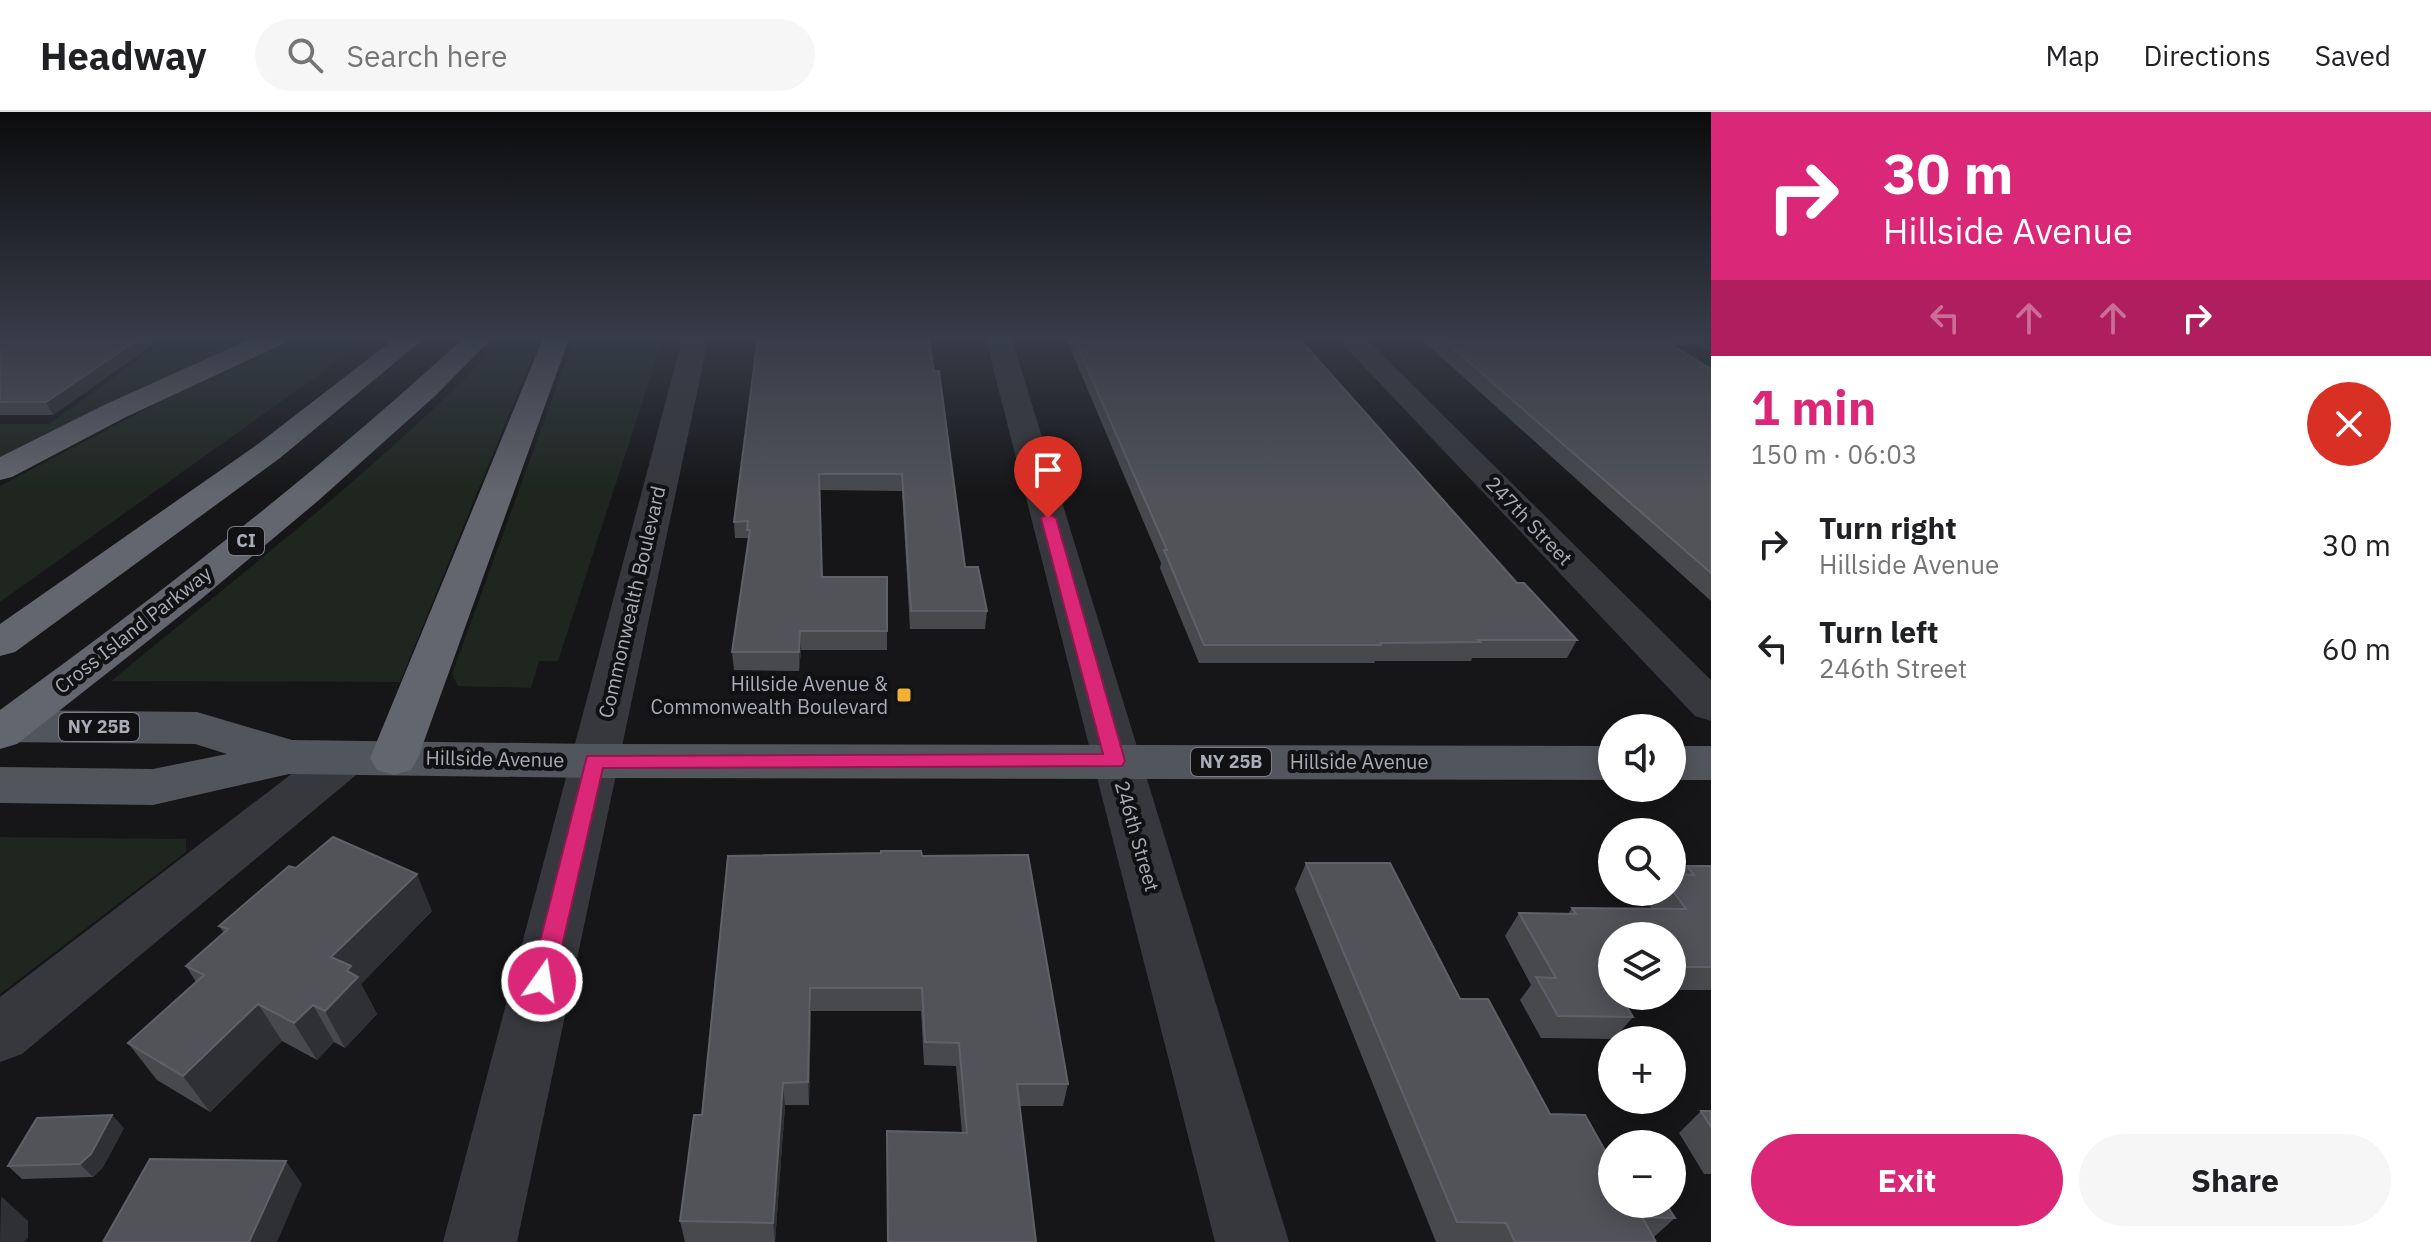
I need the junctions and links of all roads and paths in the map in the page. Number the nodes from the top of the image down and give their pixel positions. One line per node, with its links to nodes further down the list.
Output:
1 (163, 389): 8 (highway)
2 (347, 389): 9 (highway)
3 (426, 389): 12 (highway, Cross Island Parkway / CI)
4 (534, 389): 14 (highway)
5 (683, 389): 15 (street, Commonwealth Boulevard)
6 (1013, 389): 16 (street, 246th Street)
7 (1400, 389): 10 (street, 247th Street)
8 (0, 470)
9 (0, 643)
10 (1711, 706)
11 (0, 726): 13 (main road, Hillside Avenue / NY 25B)
12 (0, 733)
13 (289, 757): 14 (main road, Hillside Avenue / NY 25B); 20 (main road, Hillside Avenue / NY 25B)
14 (370, 758): 15 (main road, Hillside Avenue / NY 25B); 21 (street)
15 (594, 761): 16 (main road, Hillside Avenue / NY 25B); 22 (street, Commonwealth Boulevard)
16 (1115, 761): 17 (main road, Hillside Avenue / NY 25B); 23 (street, 246th Street)
17 (1598, 763)
18 (1686, 763): 19 (main road)
19 (1711, 763)
20 (0, 785)
21 (0, 1034)
22 (480, 1242)
23 (1252, 1242)

